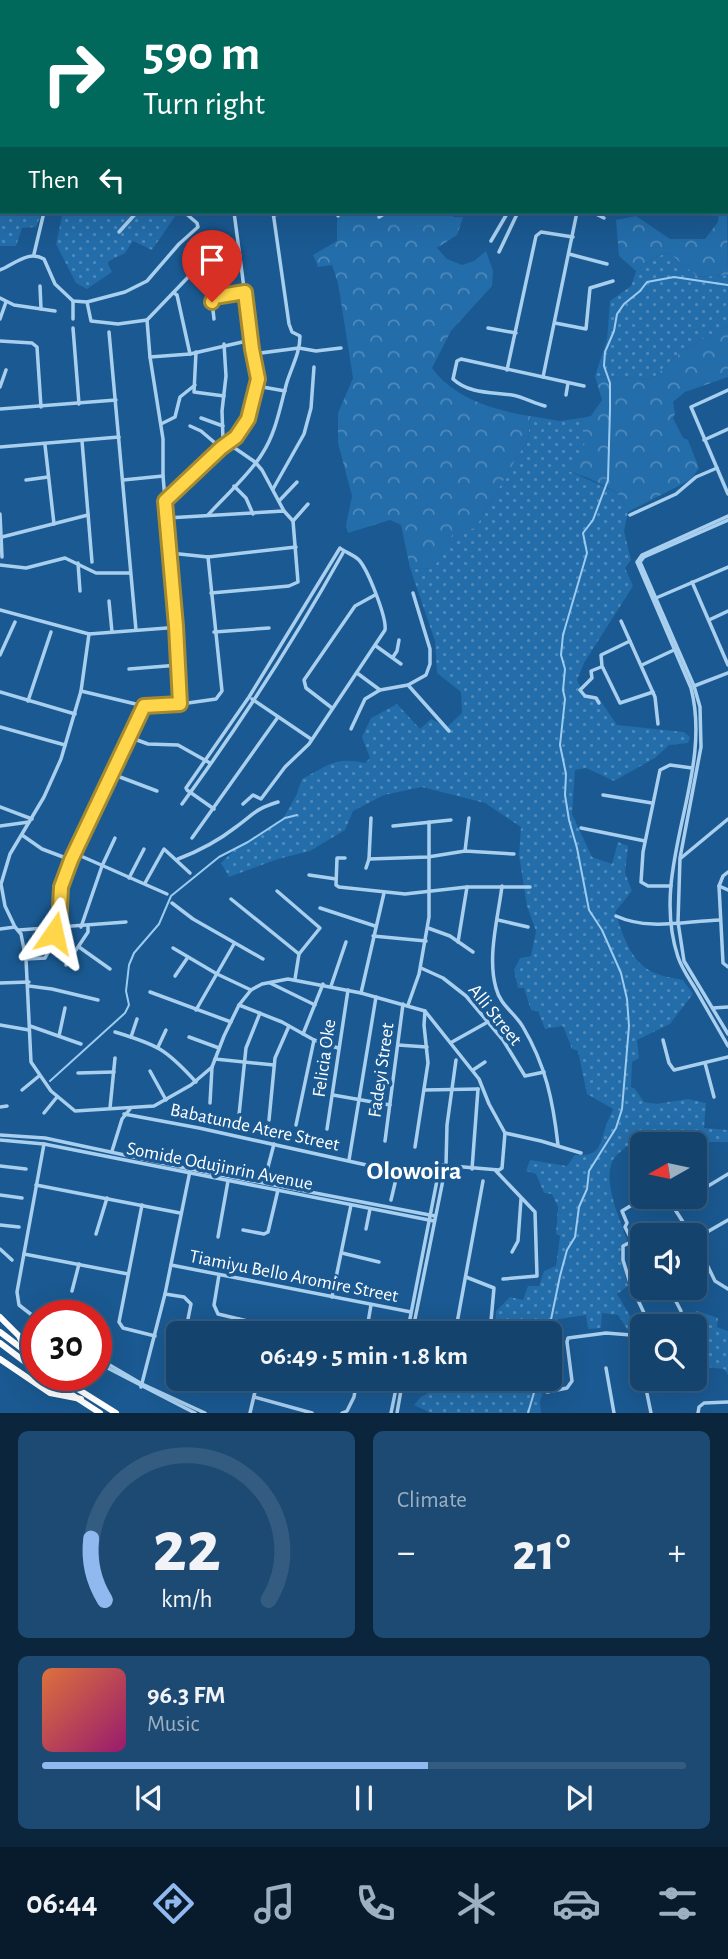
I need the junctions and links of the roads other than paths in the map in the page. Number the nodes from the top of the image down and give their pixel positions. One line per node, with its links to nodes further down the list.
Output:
1 (44, 214): 18 (street)
2 (135, 214): 13 (street)
3 (186, 214): 29 (street)
4 (234, 214): 16 (street)
5 (273, 214): 44 (street)
6 (383, 214): 11 (street)
7 (512, 214): 15 (street)
8 (513, 214): 17 (street)
9 (578, 214): 14 (street)
10 (596, 214): 12 (street)
11 (379, 216)
12 (604, 218)
13 (119, 232)
14 (573, 237): 19 (street); 40 (street)
15 (492, 241)
16 (239, 249): 24 (street); 25 (street)
17 (499, 252)
18 (34, 254): 21 (street); 27 (street)
19 (569, 254): 20 (street); 36 (street)
20 (607, 264)
21 (0, 270)
22 (613, 281): 36 (street)
23 (40, 286): 30 (street)
24 (245, 292): 34 (street); 41 (street)
25 (174, 293): 35 (street); 47 (street)
26 (0, 298): 28 (street)
27 (73, 301): 29 (street); 33 (street)
28 (6, 302): 30 (street); 32 (street)
29 (87, 302): 35 (street)
30 (41, 309): 31 (street)
31 (55, 311)
32 (0, 319)
33 (73, 319)
34 (214, 319)
35 (147, 320): 49 (street)
36 (555, 323): 53 (street)
37 (73, 328): 64 (street)
38 (488, 328): 40 (street)
39 (109, 332): 63 (street)
40 (516, 333): 52 (street)
41 (251, 340): 43 (street); 48 (street)
42 (0, 341): 66 (street)
43 (225, 344): 46 (street); 62 (street)
44 (299, 348): 45 (street); 48 (street); 60 (street)
45 (341, 348)
46 (196, 352): 47 (street); 55 (street)
47 (190, 354): 49 (street)
48 (253, 354): 56 (street)
49 (150, 357): 69 (street)
50 (314, 367): 90 (street)
51 (6, 370): 58 (street)
52 (507, 370): 53 (street); 65 (street)
53 (543, 377): 54 (street)
54 (568, 383): 57 (street); 61 (street)
55 (195, 385): 62 (street); 69 (street)
56 (257, 386): 60 (street); 76 (street)
57 (584, 386)
58 (0, 387)
59 (728, 390): 74 (street)
60 (285, 391): 80 (street)
61 (565, 395)
62 (224, 396): 71 (street)
63 (116, 400): 64 (street); 73 (street)
64 (79, 404): 66 (street)
65 (545, 406)
66 (41, 407): 67 (street)
67 (0, 409)
68 (201, 418): 71 (street)
69 (161, 424): 84 (street)
70 (190, 426): 79 (street)
71 (223, 426): 76 (street)
72 (728, 429): 74 (street)
73 (119, 437): 75 (street); 87 (street)
74 (704, 440): 81 (street)
75 (82, 441): 77 (street); 99 (street)
76 (225, 444): 79 (street); 80 (street)
77 (45, 445): 78 (street); 85 (street)
78 (0, 447)
79 (221, 448): 92 (street)
80 (255, 462): 89 (street); 90 (street)
81 (717, 468): 83 (street); 98 (street)
82 (728, 470): 83 (street)
83 (720, 474): 91 (street)
84 (163, 476): 87 (street); 92 (street)
85 (48, 477): 86 (street); 104 (street)
86 (26, 480)
87 (123, 480): 115 (street)
88 (297, 482): 93 (street)
89 (234, 486): 97 (street); 100 (street)
90 (273, 489): 93 (street)
91 (728, 494)
92 (165, 501): 101 (street)
93 (279, 501): 95 (street)
94 (308, 504): 103 (street)
95 (284, 511): 97 (street); 103 (street)
96 (0, 514): 105 (street)
97 (253, 514): 100 (street)
98 (631, 514)
99 (88, 515): 104 (street); 111 (street)
100 (208, 515): 101 (street)
101 (167, 518): 108 (street)
102 (728, 518): 121 (street)
103 (293, 521): 106 (street)
104 (54, 524): 105 (street)
105 (2, 537): 109 (street)
106 (296, 547): 110 (street); 118 (street)
107 (344, 551): 120 (street); 125 (street); 126 (street)
108 (170, 553): 110 (street); 144 (street)
109 (2, 557)
110 (208, 557): 118 (street)
111 (92, 562)
112 (78, 563): 113 (street); 115 (street); 117 (street)
113 (0, 565)
114 (728, 567): 116 (street)
115 (130, 573): 132 (street)
116 (692, 582): 121 (street); 127 (street)
117 (80, 591)
118 (211, 593): 135 (street)
119 (413, 593): 151 (street)
120 (375, 595): 139 (street); 163 (street)
121 (655, 599): 140 (street)
122 (109, 601): 134 (street)
123 (0, 610): 136 (street)
124 (728, 611): 127 (street)
125 (300, 614): 126 (street); 157 (street)
126 (307, 618): 159 (street)
127 (709, 620): 147 (street)
128 (621, 621): 138 (street)
129 (15, 622): 141 (street)
130 (167, 628): 132 (street)
131 (269, 628): 135 (street)
132 (136, 630): 134 (street)
133 (51, 632): 158 (street)
134 (112, 632): 136 (street)
135 (214, 632): 161 (street)
136 (89, 634): 154 (street)
137 (399, 640): 142 (street)
138 (630, 641): 145 (street); 146 (street)
139 (376, 646): 142 (street); 149 (street)
140 (676, 649): 145 (street); 152 (street)
141 (0, 655)
142 (392, 658): 143 (street)
143 (401, 664)
144 (179, 665): 148 (street); 161 (street)
145 (641, 665): 156 (street)
146 (602, 666): 156 (street); 160 (street)
147 (728, 666)
148 (129, 669)
149 (357, 673): 153 (street); 163 (street)
150 (728, 673): 152 (street)
151 (408, 685): 153 (street); 169 (street)
152 (693, 687): 175 (street)
153 (380, 690): 168 (street)
154 (81, 691): 162 (street); 164 (street)
155 (0, 692): 158 (street)
156 (653, 692): 166 (street)
157 (248, 697): 159 (street); 173 (street)
158 (28, 701): 164 (street)
159 (254, 701): 165 (street); 174 (street)
160 (599, 703)
161 (180, 704): 162 (street)
162 (144, 706): 170 (street)
163 (332, 708): 171 (street)
164 (75, 713): 172 (street)
165 (278, 717): 171 (street); 185 (street)
166 (658, 723)
167 (0, 727): 172 (street)
168 (351, 729)
169 (449, 731)
170 (129, 737): 173 (street); 176 (street)
171 (311, 739): 183 (street)
172 (65, 745): 190 (street)
173 (204, 760): 174 (street); 178 (street)
174 (210, 763): 178 (street)
175 (695, 768): 181 (street); 205 (street)
176 (112, 774): 177 (street); 201 (street)
177 (157, 790)
178 (190, 793): 182 (street); 185 (street)
179 (603, 795): 181 (street)
180 (278, 802): 206 (street)
181 (652, 803): 198 (street)
182 (182, 804)
183 (243, 804)
184 (0, 807): 190 (street)
185 (214, 808): 197 (street)
186 (370, 818): 207 (street)
187 (469, 818): 200 (street)
188 (728, 819): 205 (street)
189 (451, 820): 191 (street)
190 (31, 821): 192 (street); 195 (street)
191 (429, 821): 193 (street); 203 (street, Fadeyi Street)
192 (0, 826)
193 (393, 826)
194 (581, 828): 198 (street)
195 (22, 835): 208 (street); 217 (street)
196 (115, 838): 209 (street)
197 (192, 838)
198 (645, 841): 219 (street)
199 (144, 849): 214 (street)
200 (465, 851): 202 (street); 203 (street)
201 (74, 853): 208 (street); 209 (street)
202 (514, 854)
203 (428, 857): 207 (street); 223 (street, Fadeyi Street)
204 (345, 858): 215 (street)
205 (678, 858): 219 (street); 235 (street)
206 (178, 859): 212 (street); 216 (street)
207 (369, 859): 210 (street)
208 (71, 860): 241 (street)
209 (102, 866): 214 (street); 238 (street)
210 (366, 868)
211 (728, 872): 220 (street)
212 (190, 873)
213 (309, 875): 215 (street)
214 (129, 878): 216 (street)
215 (336, 879): 226 (street)
216 (145, 883): 227 (street)
217 (0, 884): 240 (street)
218 (502, 886): 221 (street); 222 (street); 232 (street)
219 (671, 886): 236 (street)
220 (719, 886): 224 (street); 233 (street)
221 (467, 887): 223 (street); 248 (street)
222 (530, 887)
223 (430, 890): 226 (street); 242 (street, Fadeyi Street)
224 (728, 890)
225 (277, 891): 253 (street)
226 (384, 893): 237 (street)
227 (167, 894)
228 (230, 898): 253 (street)
229 (172, 903): 249 (street)
230 (320, 908): 237 (street)
231 (616, 916): 236 (street)
232 (498, 920): 243 (street); 320 (street)
233 (720, 920): 235 (street); 258 (street)
234 (126, 922): 239 (street)
235 (678, 922): 236 (street); 280 (street)
236 (671, 924): 281 (street)
237 (374, 926): 245 (street)
238 (81, 927): 239 (street); 241 (street)
239 (88, 927): 250 (street)
240 (17, 928): 241 (street); 244 (street); 255 (street)
241 (57, 928): 255 (street)
242 (428, 928): 246 (street, Fadeyi Street); 248 (street)
243 (528, 928)
244 (0, 929)
245 (373, 936): 246 (street); 272 (street)
246 (426, 941): 259 (street, Fadeyi Street)
247 (346, 942): 268 (street)
248 (458, 942): 252 (street)
249 (234, 944): 256 (street); 261 (street)
250 (79, 947): 257 (street); 260 (street)
251 (173, 948): 254 (street)
252 (473, 952)
253 (299, 954): 263 (street)
254 (188, 957): 261 (street); 262 (street)
255 (26, 959): 266 (street)
256 (263, 959)
257 (66, 965)
258 (728, 967)
259 (421, 968): 275 (street, Fadeyi Street); 287 (street, Alli Street)
260 (110, 969)
261 (217, 974): 269 (street); 282 (street)
262 (175, 976)
263 (295, 979): 264 (street); 267 (street)
264 (269, 982): 269 (street); 276 (street)
265 (0, 983): 266 (street)
266 (29, 984): 274 (street); 290 (street)
267 (323, 984): 268 (street); 276 (street)
268 (331, 986): 270 (street)
269 (251, 990): 277 (street)
270 (348, 990): 272 (street); 307 (street, Felicia Oke)
271 (150, 992): 282 (street)
272 (361, 993): 273 (street)
273 (376, 997): 275 (street); 332 (street)
274 (98, 1000)
275 (405, 1004): 283 (street); 302 (street, Fadeyi Street)
276 (315, 1005): 293 (street)
277 (239, 1006): 284 (street); 286 (street)
278 (65, 1007): 295 (street)
279 (728, 1007): 280 (street)
280 (712, 1008): 281 (street); 294 (street)
281 (707, 1009): 303 (street)
282 (196, 1010): 286 (street)
283 (425, 1011): 300 (street); 305 (street)
284 (260, 1013): 289 (street); 312 (street)
285 (136, 1019): 296 (street)
286 (231, 1022): 306 (street)
287 (486, 1023): 300 (street); 320 (street, Alli Street)
288 (0, 1025): 290 (street)
289 (289, 1026): 293 (street); 315 (street)
290 (30, 1028): 295 (street); 322 (street)
291 (166, 1030): 304 (street)
292 (116, 1032): 296 (street)
293 (303, 1034): 298 (street)
294 (728, 1034)
295 (59, 1036): 301 (street)
296 (131, 1037): 304 (street)
297 (189, 1037): 306 (street)
298 (314, 1040): 307 (street); 343 (street)
299 (663, 1040): 314 (street)
300 (452, 1042): 317 (street)
301 (80, 1044)
302 (398, 1045): 305 (street); 334 (street, Fadeyi Street)
303 (728, 1046)
304 (158, 1047): 323 (street)
305 (427, 1047): 326 (street)
306 (219, 1048): 310 (street)
307 (338, 1048): 328 (street, Felicia Oke)
308 (728, 1057): 314 (street)
309 (115, 1058): 319 (street)
310 (215, 1059): 312 (street); 316 (street)
311 (456, 1060): 327 (street)
312 (244, 1062): 315 (street); 341 (street)
313 (485, 1062): 317 (street)
314 (705, 1063): 330 (street)
315 (274, 1065): 342 (street)
316 (212, 1067): 323 (street); 333 (street)
317 (473, 1070): 324 (street)
318 (150, 1071): 331 (street)
319 (114, 1072): 321 (street); 337 (street)
320 (544, 1072): 353 (street)
321 (78, 1073)
322 (39, 1076): 325 (street); 329 (street)
323 (196, 1083): 331 (street)
324 (480, 1089): 327 (street); 345 (street); 362 (street)
325 (22, 1090)
326 (424, 1090): 327 (street); 354 (street)
327 (453, 1090): 359 (street)
328 (332, 1095): 332 (street); 344 (street, Felicia Oke)
329 (57, 1097): 337 (street); 339 (street)
330 (714, 1097)
331 (166, 1100): 338 (street)
332 (359, 1100): 334 (street); 358 (street)
333 (210, 1103)
334 (390, 1105): 349 (street, Fadeyi Street)
335 (7, 1106): 336 (street)
336 (0, 1107)
337 (110, 1108): 338 (street)
338 (130, 1109): 340 (street)
339 (44, 1113)
340 (124, 1114): 352 (street, Babatunde Atere Street); 355 (street)
341 (239, 1115)
342 (269, 1119)
343 (296, 1125)
344 (327, 1129)
345 (505, 1133): 353 (street); 364 (street)
346 (0, 1135): 347 (street)
347 (33, 1137): 350 (street); 355 (street)
348 (0, 1140): 350 (street, Somide Odujinrin Avenue)
349 (385, 1141)
350 (33, 1143): 351 (street, Somide Odujinrin Avenue)
351 (44, 1144): 357 (street, Somide Odujinrin Avenue); 369 (street)
352 (274, 1144): 358 (street, Babatunde Atere Street); 368 (street)
353 (558, 1145): 356 (street)
354 (415, 1147)
355 (112, 1151): 357 (street); 363 (street)
356 (581, 1153)
357 (108, 1157): 363 (street, Somide Odujinrin Avenue)
358 (349, 1160): 376 (street, Babatunde Atere Street)
359 (446, 1165): 362 (street); 382 (street); 382 (street)
360 (0, 1166): 361 (street)
361 (26, 1169)
362 (472, 1169): 364 (street)
363 (190, 1171): 366 (street, Somide Odujinrin Avenue); 368 (street); 381 (street)
364 (496, 1171): 375 (street)
365 (728, 1174): 370 (street)
366 (228, 1181): 371 (street, Somide Odujinrin Avenue); 390 (street)
367 (483, 1181): 404 (street)
368 (264, 1182): 382 (street)
369 (36, 1185): 374 (street); 395 (street)
370 (707, 1187)
371 (278, 1190): 378 (street, Somide Odujinrin Avenue); 387 (street)
372 (0, 1195): 373 (street)
373 (22, 1198)
374 (107, 1198): 377 (street); 389 (street)
375 (521, 1199): 394 (street); 405 (street)
376 (391, 1200)
377 (142, 1205): 381 (street); 402 (street)
378 (351, 1205): 380 (street, Somide Odujinrin Avenue); 396 (street)
379 (630, 1206): 391 (street)
380 (370, 1209): 382 (street, Somide Odujinrin Avenue); 386 (street)
381 (180, 1213): 400 (street)
382 (432, 1218): 415 (street); 422 (street)
383 (728, 1220): 388 (street)
384 (0, 1225): 385 (street)
385 (19, 1227)
386 (366, 1229)
387 (243, 1230)
388 (707, 1233)
389 (96, 1234)
390 (218, 1237)
391 (630, 1237)
392 (630, 1242): 406 (street)
393 (0, 1249): 397 (street)
394 (512, 1252)
395 (24, 1254): 399 (street); 413 (street)
396 (342, 1254): 398 (street); 410 (street)
397 (12, 1260)
398 (379, 1262)
399 (79, 1264): 402 (street); 408 (street)
400 (171, 1265): 403 (street, Tiamiyu Bello Aromire Street); 409 (street)
401 (707, 1265): 407 (street)
402 (128, 1274): 427 (street)
403 (219, 1275): 410 (street, Tiamiyu Bello Aromire Street); 417 (street)
404 (466, 1277): 423 (street); 424 (street)
405 (503, 1279)
406 (630, 1283)
407 (728, 1289)
408 (72, 1292)
409 (165, 1294): 418 (street); 427 (street)
410 (332, 1297): 412 (street, Tiamiyu Bello Aromire Street)
411 (675, 1300): 414 (street)
412 (371, 1305): 415 (street, Tiamiyu Bello Aromire Street); 420 (street)
413 (21, 1307)
414 (681, 1311)
415 (411, 1312): 421 (street)
416 (0, 1317): 428 (highway)
417 (239, 1319): 419 (street)
418 (188, 1321)
419 (247, 1321)
420 (368, 1321)
421 (411, 1321)
422 (412, 1321)
423 (458, 1321)
424 (491, 1321)
425 (0, 1332): 430 (highway)
426 (630, 1335): 444 (street)
427 (155, 1336): 436 (street)
428 (21, 1340)
429 (0, 1343): 432 (highway)
430 (21, 1349)
431 (0, 1359): 446 (highway)
432 (21, 1359)
433 (112, 1367): 436 (street)
434 (606, 1368): 457 (street)
435 (112, 1370): 436 (street)
436 (142, 1386): 450 (street); 451 (street)
437 (68, 1391): 446 (highway)
438 (81, 1391): 449 (highway)
439 (255, 1391): 445 (street)
440 (355, 1391): 454 (street)
441 (396, 1391): 455 (street)
442 (401, 1391): 456 (street)
443 (646, 1391): 458 (street)
444 (547, 1392)
445 (254, 1397): 452 (street); 453 (street)
446 (81, 1399): 448 (highway)
447 (728, 1402): 459 (street)
448 (100, 1413)
449 (116, 1413)
450 (195, 1413)
451 (205, 1413)
452 (250, 1413)
453 (312, 1413)
454 (342, 1413)
455 (391, 1413)
456 (397, 1413)
457 (614, 1413)
458 (651, 1413)
459 (698, 1413)

